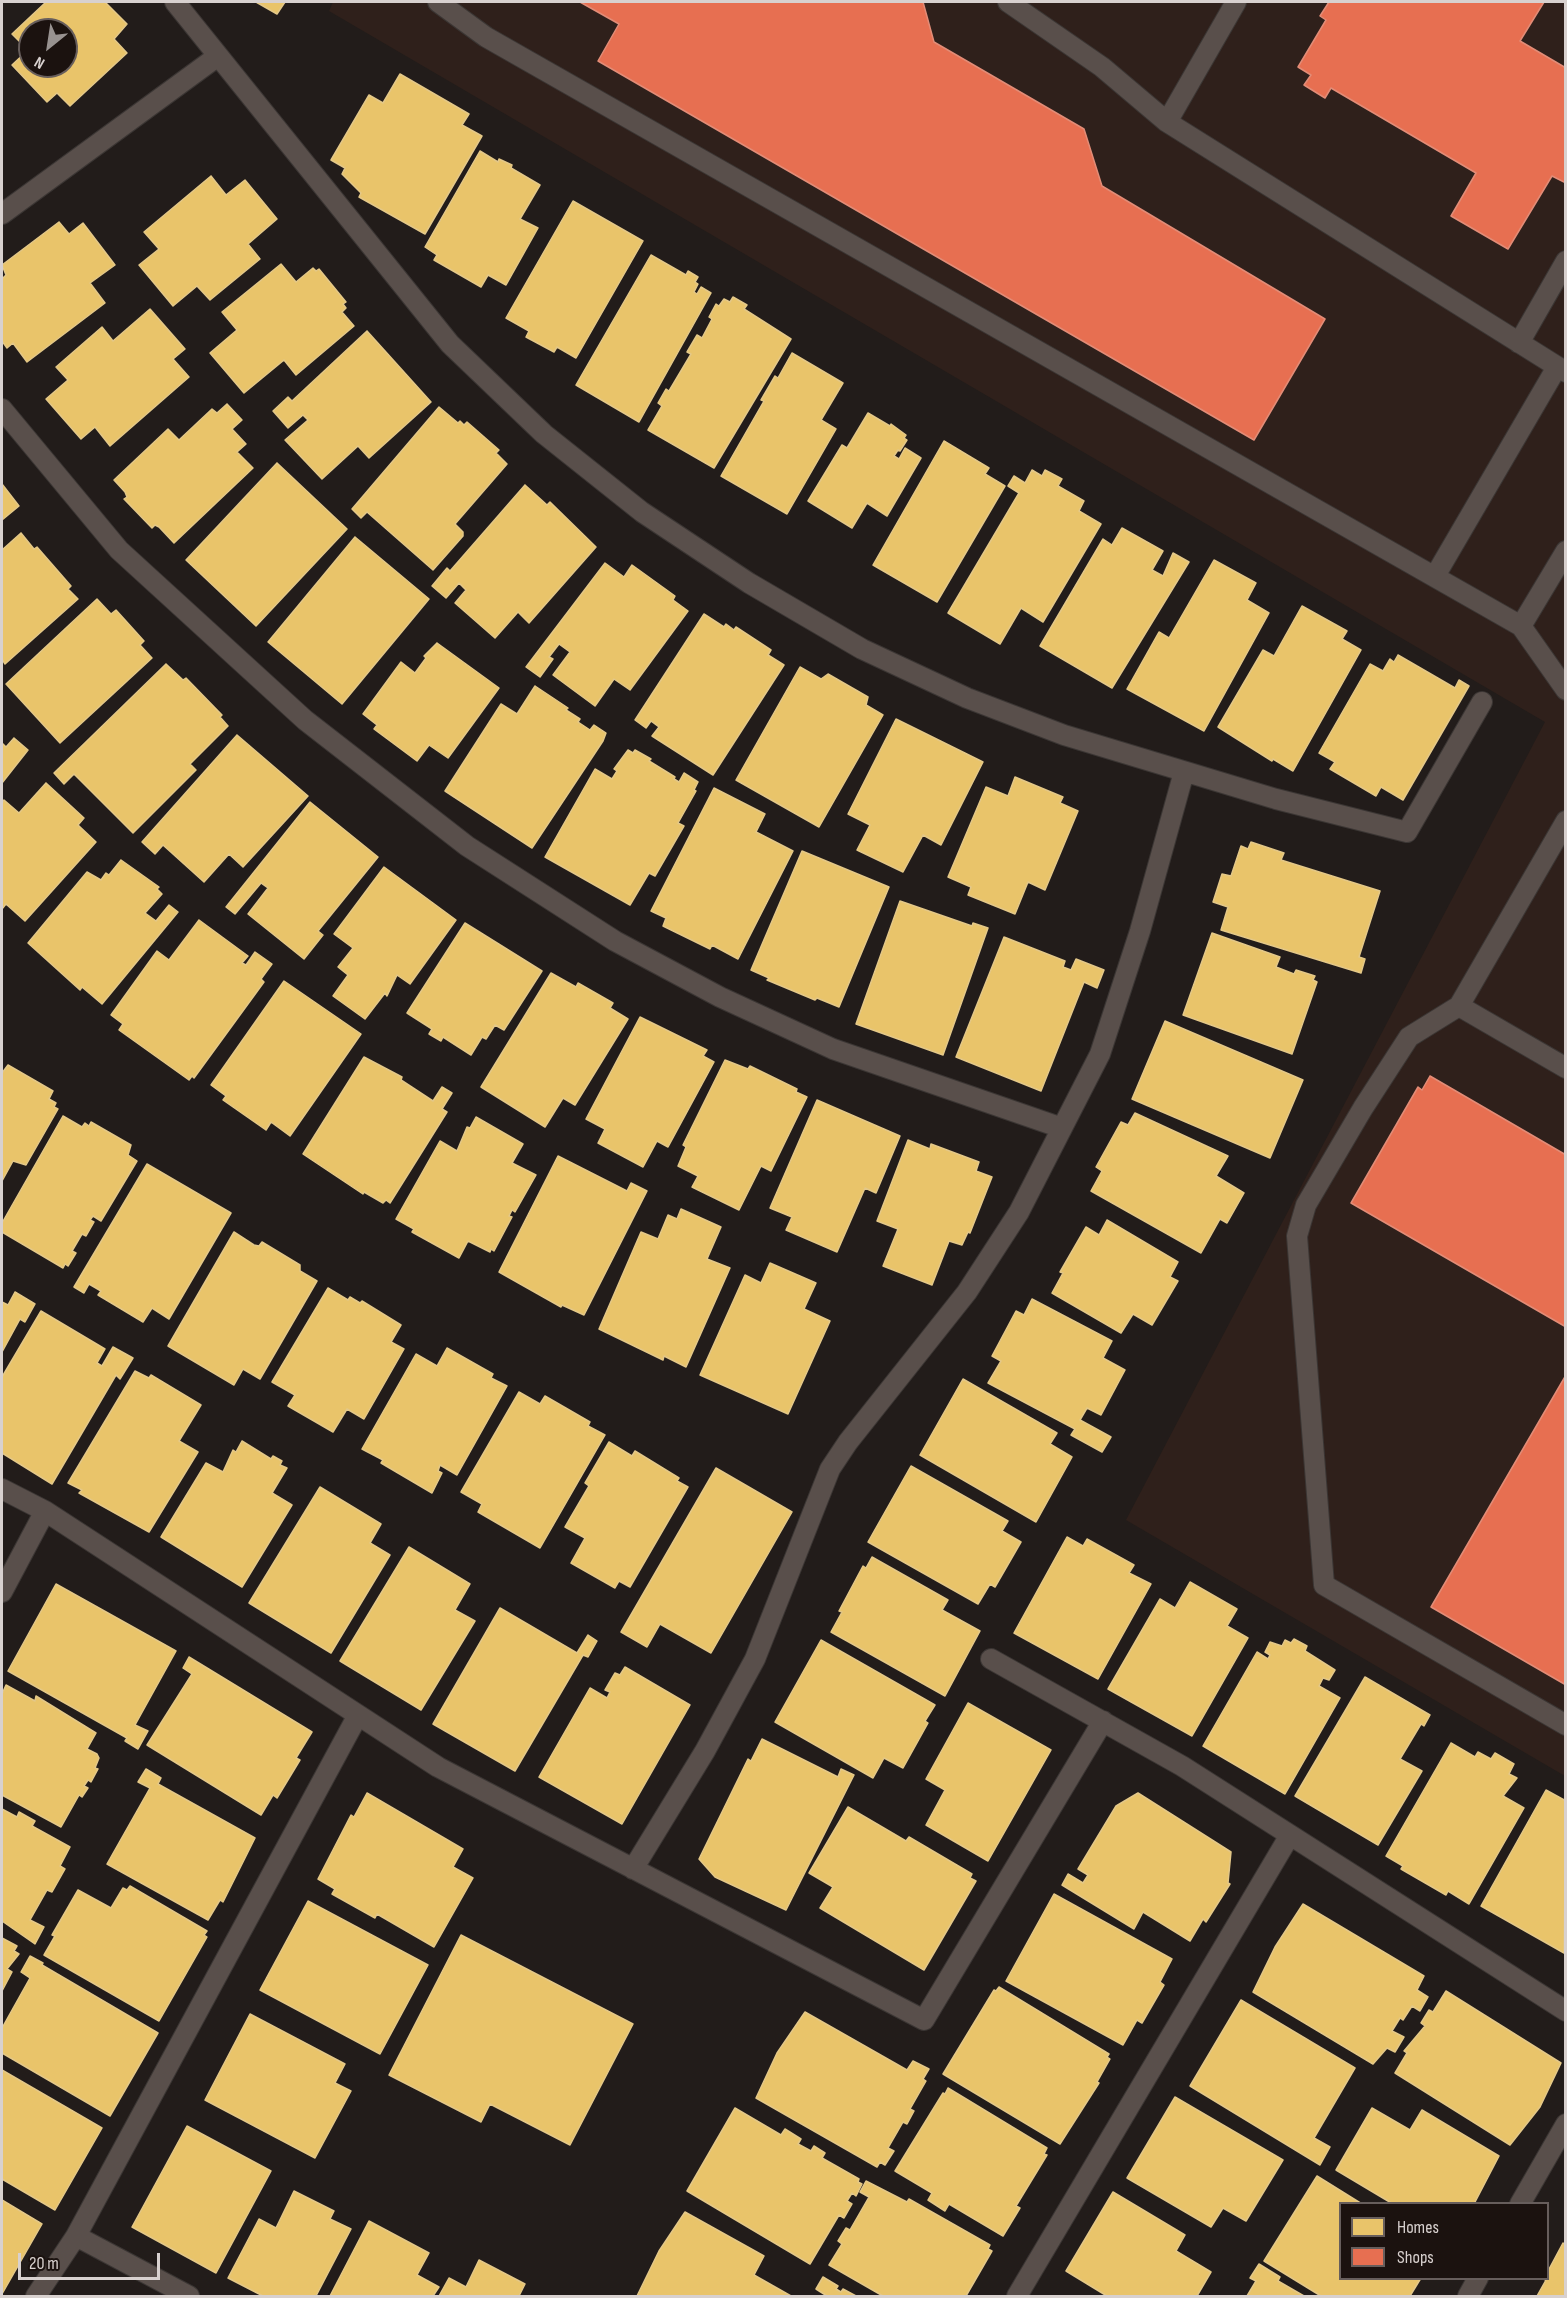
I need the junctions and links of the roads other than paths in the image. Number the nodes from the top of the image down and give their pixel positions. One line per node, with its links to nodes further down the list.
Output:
1 (175, 2): 5 (lane)
2 (438, 2): 13 (lane)
3 (1008, 2): 6 (lane)
4 (1236, 2): 6 (lane)
5 (218, 56): 7 (lane); 17 (lane)
6 (1167, 122): 9 (lane)
7 (2, 214)
8 (1566, 261): 9 (lane)
9 (1519, 343): 10 (lane)
10 (1561, 369): 13 (lane)
11 (2, 409): 21 (lane)
12 (1566, 551): 14 (lane)
13 (1435, 576): 14 (lane)
14 (1521, 626): 15 (lane)
15 (1566, 690)
16 (1482, 702): 17 (lane)
17 (1184, 772): 21 (lane)
18 (1566, 821): 19 (lane)
19 (1459, 1006): 20 (lane); 28 (lane)
20 (1566, 1068)
21 (1062, 1128): 30 (lane)
22 (2, 1489): 23 (lane)
23 (45, 1511): 24 (lane); 26 (lane)
24 (2, 1592)
25 (991, 1659): 27 (lane)
26 (358, 1715): 30 (lane); 34 (lane)
27 (1103, 1721): 29 (lane); 30 (lane)
28 (1566, 1725)
29 (1290, 1835): 31 (lane); 38 (lane)
30 (633, 1869)
31 (1566, 2011)
32 (1566, 2124): 33 (lane)
33 (1521, 2202)
34 (76, 2236): 36 (lane); 37 (lane)
35 (1477, 2280): 39 (lane)
36 (36, 2296)
37 (189, 2296)
38 (1017, 2296)
39 (1468, 2296)

